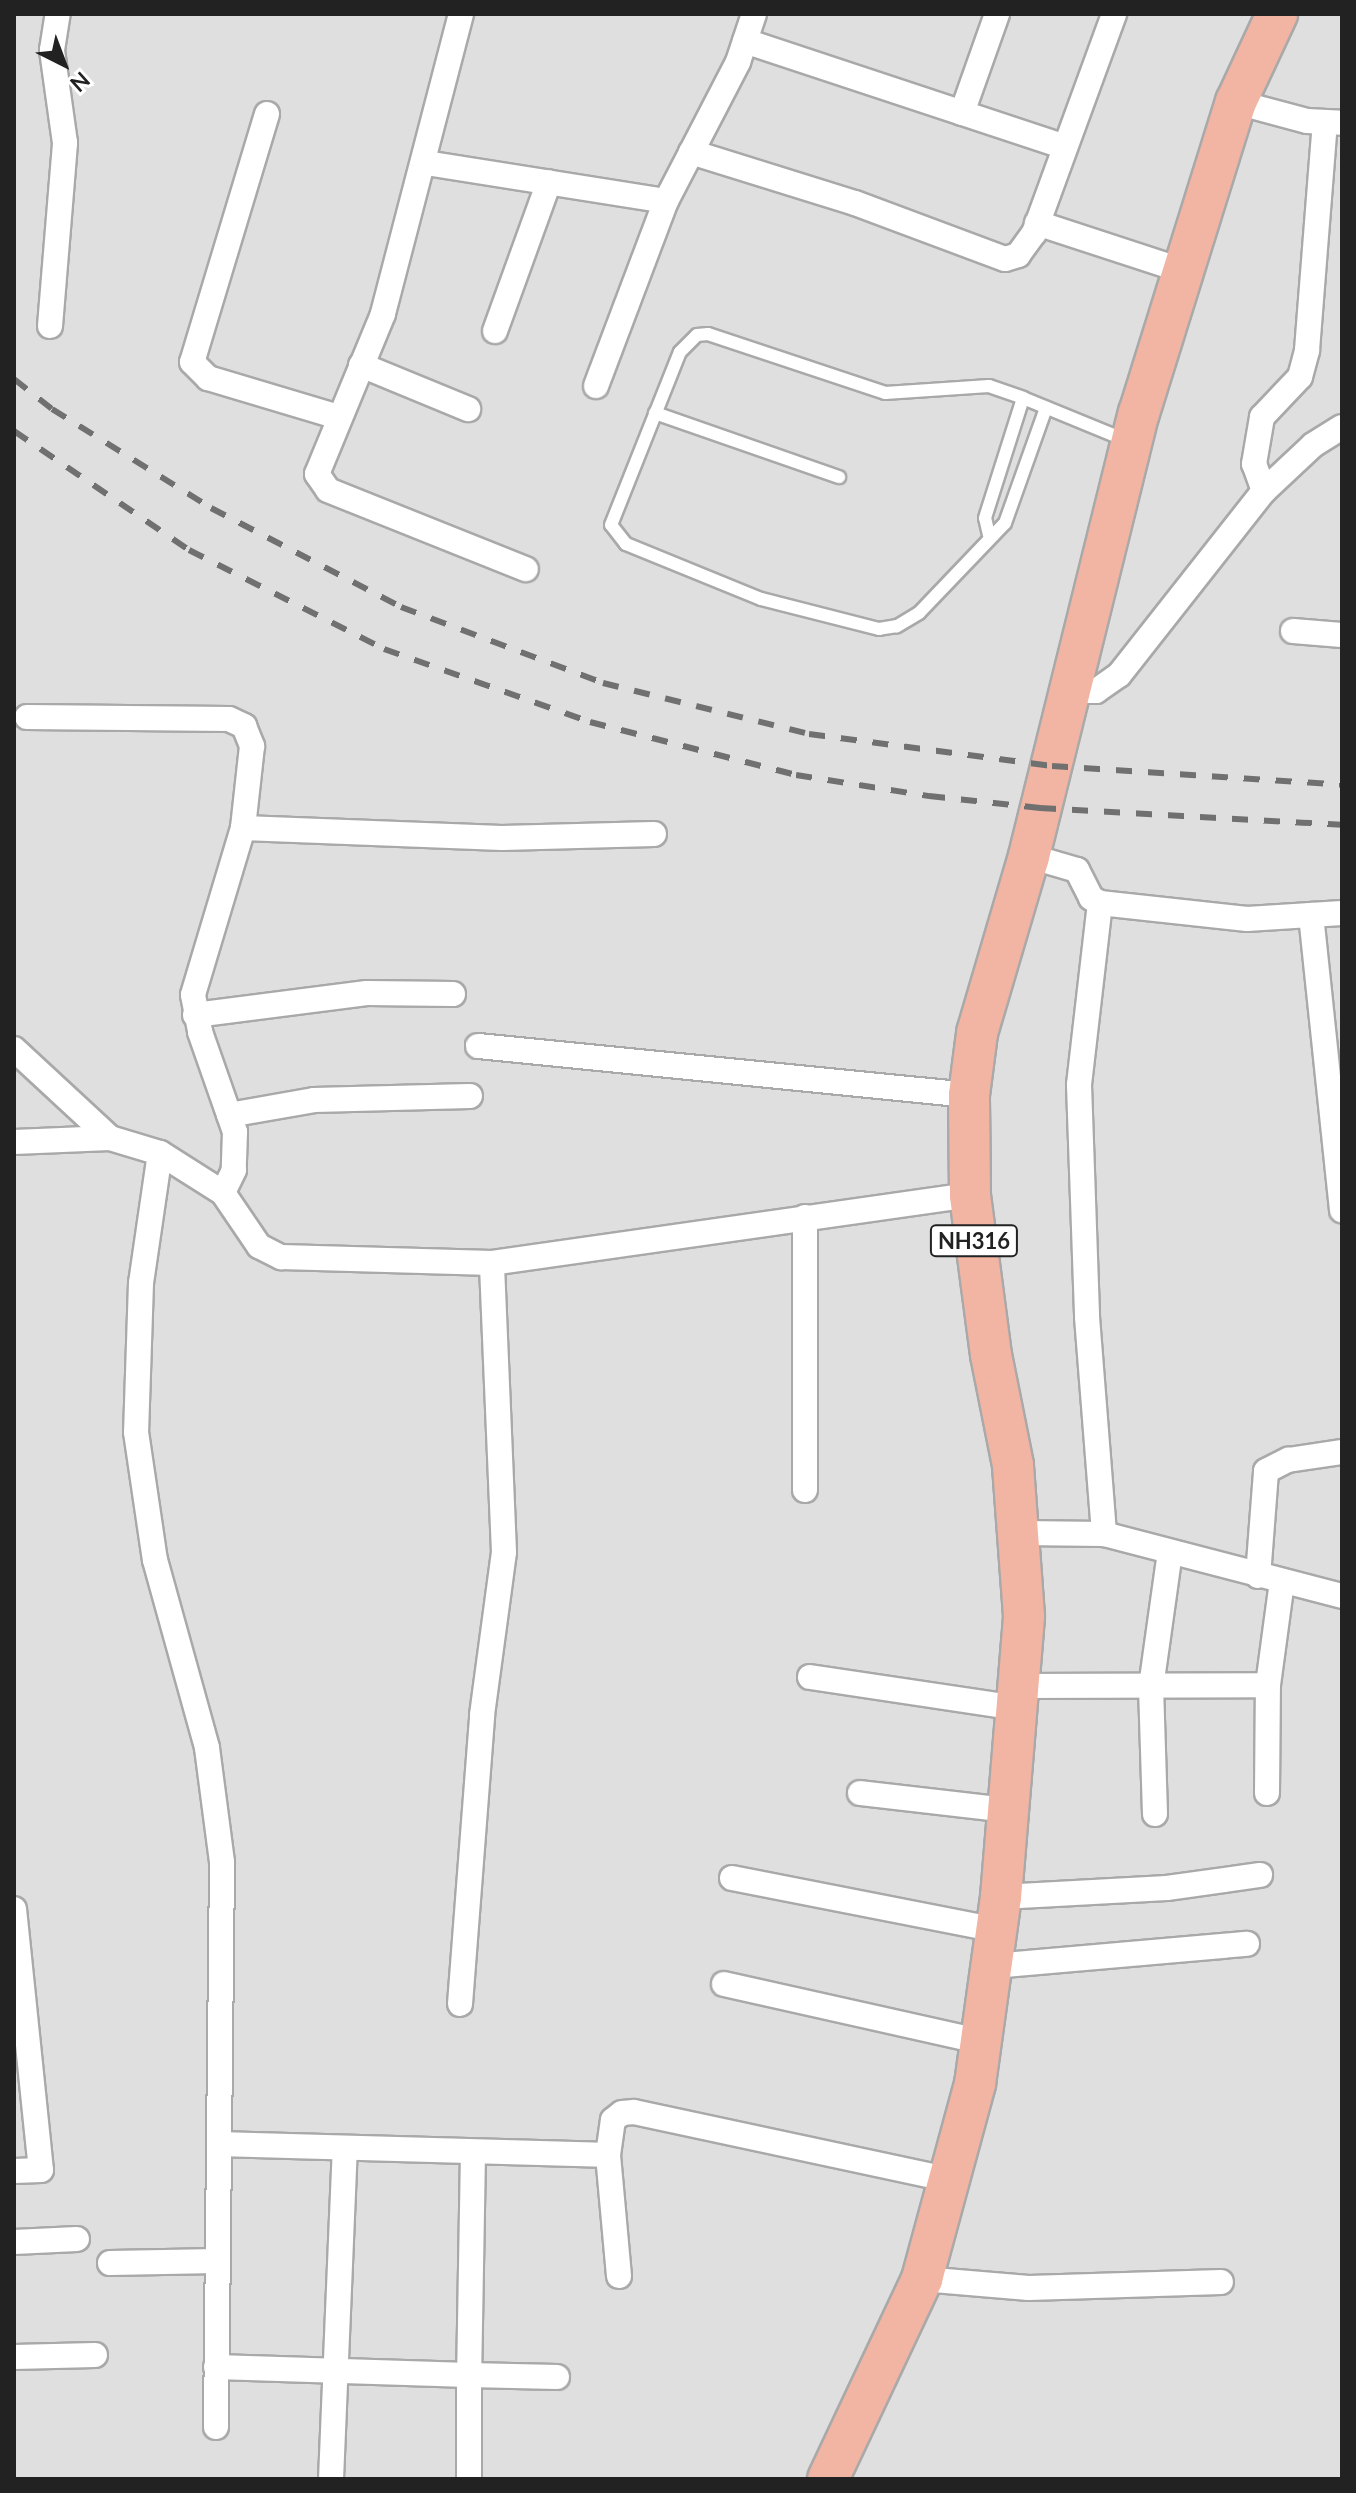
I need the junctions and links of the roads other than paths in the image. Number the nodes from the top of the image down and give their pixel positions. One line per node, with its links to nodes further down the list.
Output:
1 (58, 14): 19 (street)
2 (461, 14): 14 (street)
3 (754, 14): 7 (street)
4 (997, 14): 9 (street)
5 (1114, 14): 12 (street)
6 (1277, 14): 8 (highway, NH316)
7 (745, 41): 9 (street); 13 (street)
8 (1236, 102): 11 (street); 18 (highway, NH316)
9 (962, 113): 12 (street)
10 (267, 114): 27 (street)
11 (1333, 123): 31 (street)
12 (1065, 147): 17 (street)
13 (691, 152): 16 (street); 17 (street)
14 (426, 163): 15 (street); 21 (street)
15 (549, 182): 16 (street); 20 (street)
16 (666, 201): 22 (street)
17 (1037, 223): 18 (street)
18 (1184, 271): 29 (highway, NH316)
19 (50, 326)
20 (495, 331)
21 (361, 365): 25 (street); 27 (street)
22 (596, 386)
23 (1023, 398): 24 (lane); 26 (lane); 32 (lane)
24 (1046, 408): 29 (lane); 32 (lane)
25 (468, 409)
26 (655, 413): 30 (lane); 32 (lane)
27 (339, 417): 33 (street)
28 (1342, 427): 31 (street)
29 (1131, 442): 36 (highway, NH316)
30 (839, 477)
31 (1264, 491): 36 (street)
32 (989, 535)
33 (526, 569)
34 (1293, 631): 35 (street)
35 (1342, 635)
36 (1067, 691): 40 (highway, NH316)
37 (27, 717): 38 (street)
38 (243, 828): 39 (street); 45 (street)
39 (654, 834)
40 (1029, 856): 41 (street); 48 (highway, NH316)
41 (1100, 903): 43 (street); 62 (street)
42 (1342, 913): 43 (street)
43 (1311, 915): 56 (street)
44 (453, 994): 45 (street)
45 (195, 1015): 50 (street)
46 (478, 1046): 48 (street)
47 (14, 1049): 51 (street)
48 (969, 1095): 55 (highway, NH316)
49 (470, 1096): 50 (street)
50 (229, 1115): 54 (street)
51 (110, 1138): 52 (street); 53 (street)
52 (14, 1142)
53 (160, 1153): 54 (street); 83 (street)
54 (223, 1193): 58 (street)
55 (970, 1195): 57 (street); 61 (highway, NH316)
56 (1342, 1210)
57 (805, 1217): 58 (street); 60 (street)
58 (492, 1263): 81 (street)
59 (1342, 1452): 64 (street)
60 (805, 1490)
61 (1021, 1533): 62 (street); 70 (highway, NH316)
62 (1104, 1534): 63 (street)
63 (1170, 1552): 64 (street); 69 (street)
64 (1258, 1576): 65 (street)
65 (1282, 1581): 66 (street); 68 (street)
66 (1342, 1596)
67 (810, 1677): 70 (street)
68 (1268, 1685): 69 (street); 72 (street)
69 (1151, 1687): 70 (street); 74 (street)
70 (1018, 1697): 73 (highway, NH316)
71 (860, 1793): 73 (street)
72 (1267, 1793)
73 (1007, 1810): 78 (highway, NH316)
74 (1155, 1814)
75 (1260, 1875): 78 (street)
76 (732, 1878): 78 (street)
77 (14, 1909): 87 (street)
78 (997, 1931): 79 (street); 82 (highway, NH316)
79 (1247, 1944)
80 (724, 1984): 82 (street)
81 (460, 2004)
82 (983, 2042): 88 (highway, NH316)
83 (221, 2144): 84 (street); 91 (street)
84 (345, 2150): 85 (street); 99 (street)
85 (473, 2152): 86 (street); 100 (street)
86 (608, 2155): 88 (street); 93 (street)
87 (14, 2171)
88 (950, 2180): 94 (highway, NH316)
89 (77, 2239): 90 (street)
90 (14, 2242)
91 (218, 2261): 92 (street); 98 (street)
92 (110, 2263)
93 (619, 2276)
94 (922, 2279): 95 (street); 105 (highway, NH316)
95 (1221, 2282)
96 (95, 2355): 97 (street)
97 (14, 2357)
98 (216, 2367): 99 (street); 102 (street)
99 (340, 2367): 100 (street); 103 (street)
100 (469, 2375): 101 (street); 104 (street)
101 (557, 2377)
102 (216, 2427)
103 (331, 2479)
104 (469, 2479)
105 (828, 2479)

